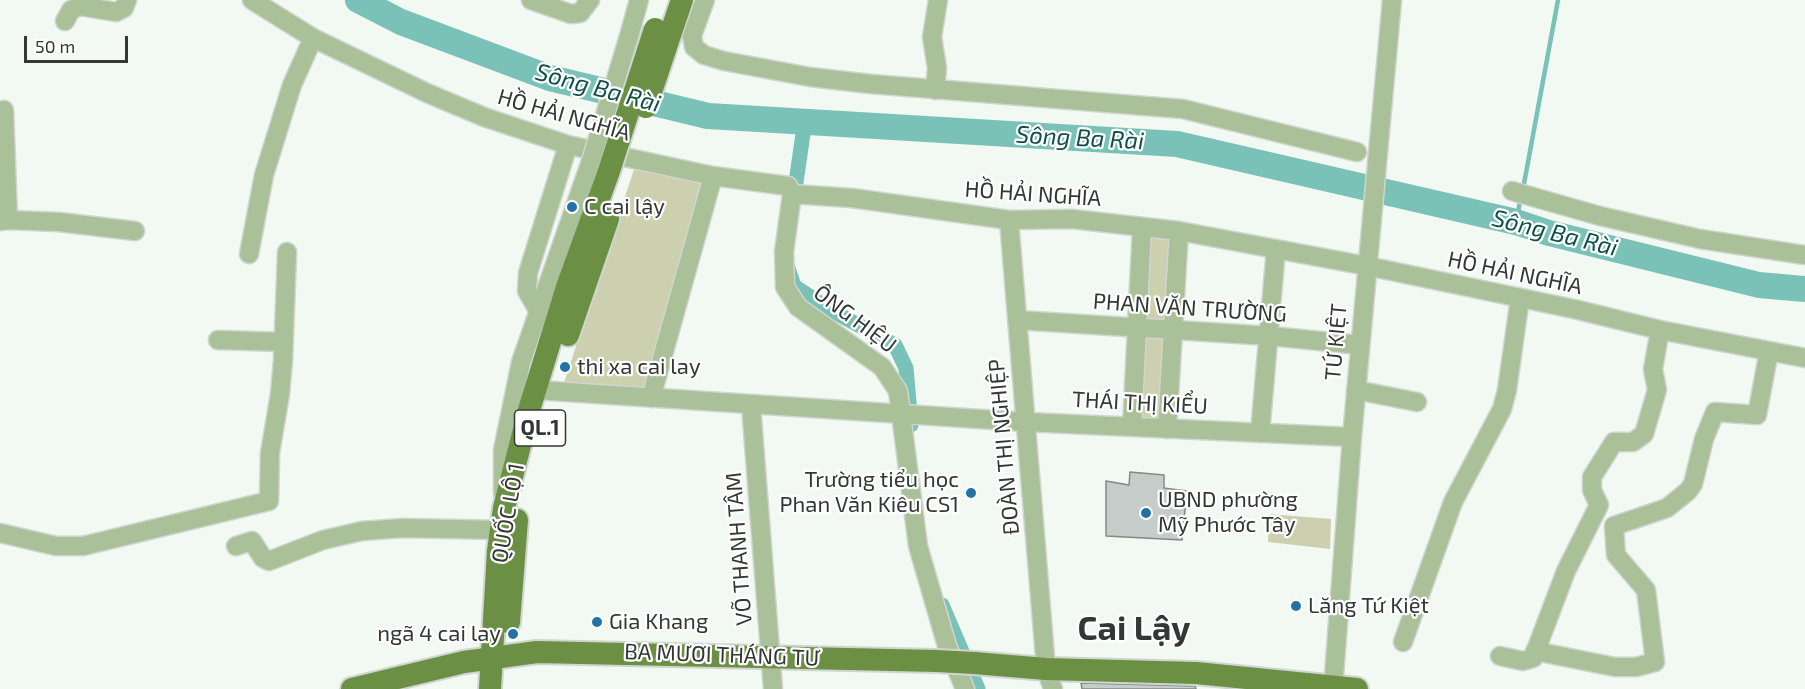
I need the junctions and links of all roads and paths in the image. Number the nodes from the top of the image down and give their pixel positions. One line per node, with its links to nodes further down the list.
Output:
1 (127, 0): 11 (street)
2 (252, 0): 13 (street, HỒ HẢI NGHĨA)
3 (531, 0): 4 (street)
4 (590, 0)
5 (639, 0): 18 (street, bridge)
6 (666, 0): 12 (main road, QL.1)
7 (682, 0): 12 (main road, QL.1)
8 (705, 0): 14 (street)
9 (938, 0): 14 (street)
10 (1392, 0): 31 (street, TỨ KIỆT)
11 (65, 21)
12 (663, 32): 18 (main road, QL.1, bridge)
13 (313, 38): 16 (street, HỒ HẢI NGHĨA); 29 (street)
14 (935, 90): 17 (street)
15 (4, 110): 23 (street)
16 (568, 145): 19 (street, HỒ HẢI NGHĨA); 33 (street)
17 (1357, 152)
18 (607, 169): 33 (street); 45 (main road, QUỐC LỘ 1 / QL.1)
19 (713, 176): 21 (street, HỒ HẢI NGHĨA); 46 (street)
20 (1520, 193): 30 (street)
21 (799, 196): 22 (street, HỒ HẢI NGHĨA); 49 (street, ÔNG HIỆU)
22 (1009, 220): 24 (street, HỒ HẢI NGHĨA); 34 (street, ĐOÀN THỊ NGHIỆP)
23 (4, 221): 25 (street)
24 (1142, 227): 26 (street, HỒ HẢI NGHĨA); 35 (street)
25 (135, 231)
26 (1179, 231): 27 (street, HỒ HẢI NGHĨA); 37 (street)
27 (1276, 249): 31 (street, HỒ HẢI NGHĨA); 38 (street)
28 (287, 252): 40 (street)
29 (249, 255)
30 (1805, 255)
31 (1367, 266): 32 (street, HỒ HẢI NGHĨA); 41 (street, TỨ KIỆT)
32 (1520, 298): 36 (street, HỒ HẢI NGHĨA); 58 (street)
33 (538, 310): 55 (street)
34 (1017, 320): 35 (street, PHAN VĂN TRƯỜNG); 50 (street, ĐOÀN THỊ NGHIỆP)
35 (1138, 328): 37 (street, PHAN VĂN TRƯỜNG); 51 (street)
36 (1660, 330): 42 (street, HỒ HẢI NGHĨA); 59 (street)
37 (1174, 332): 38 (street, PHAN VĂN TRƯỜNG); 52 (street)
38 (1270, 336): 41 (street, PHAN VĂN TRƯỜNG); 53 (street)
39 (218, 340): 40 (street)
40 (283, 342): 56 (street)
41 (1360, 345): 44 (street, TỨ KIỆT)
42 (1769, 351): 43 (street, HỒ HẢI NGHĨA); 59 (street)
43 (1805, 358)
44 (1356, 390): 47 (street); 54 (street, TỨ KIỆT)
45 (542, 391): 46 (street); 55 (main road, QUỐC LỘ 1 / QL.1); 60 (main road, QUỐC LỘ 1 / QL.1)
46 (651, 398): 48 (street)
47 (1418, 402)
48 (751, 405): 49 (street); 61 (street, VÕ THANH TÂM)
49 (903, 415): 50 (street, THÁI THỊ KIỂU); 69 (street, ÔNG HIỆU)
50 (1026, 422): 51 (street, THÁI THỊ KIỂU); 63 (street, ĐOÀN THỊ NGHIỆP)
51 (1132, 427): 52 (street, THÁI THỊ KIỂU)
52 (1167, 429): 53 (street, THÁI THỊ KIỂU)
53 (1260, 433): 54 (street, THÁI THỊ KIỂU)
54 (1352, 437): 64 (street, TỨ KIỆT)
55 (503, 519): 57 (street); 60 (main road, QUỐC LỘ 1 / QL.1)
56 (0, 533)
57 (236, 546)
58 (1403, 642)
59 (1535, 651): 62 (street)
60 (499, 656): 61 (main road, BA MƯƠI THÁNG TƯ); 65 (main road, BA MƯƠI THÁNG TƯ); 66 (main road, QUỐC LỘ 1 / QL.1); 67 (main road, QUỐC LỘ 1 / QL.1)
61 (771, 656): 63 (main road, BA MƯƠI THÁNG TƯ, bridge); 68 (street, VÕ THANH TÂM)
62 (1500, 656)
63 (1050, 679): 64 (main road)
64 (1333, 687): 70 (main road)
65 (352, 689)
66 (490, 689)
67 (505, 689)
68 (773, 689)
69 (965, 689)
70 (1357, 689)

